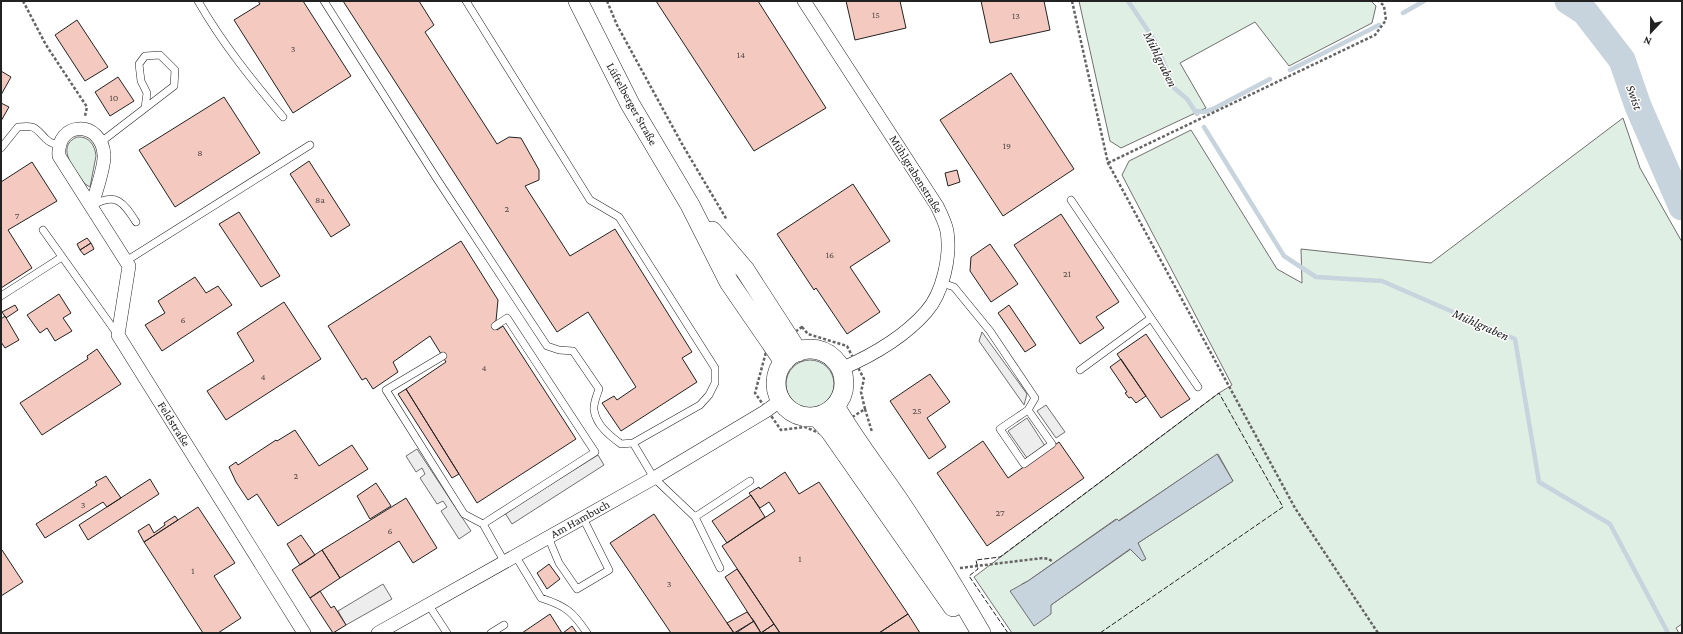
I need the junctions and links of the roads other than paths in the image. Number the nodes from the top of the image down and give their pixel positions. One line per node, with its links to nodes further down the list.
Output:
1 (198, 1): 7 (lane)
2 (324, 1): 31 (lane)
3 (466, 1): 31 (lane)
4 (578, 1): 23 (main road, Lüftelberger Straße)
5 (804, 1): 18 (street, Mühlgrabenstraße)
6 (145, 108): 6 (lane); 8 (lane)
7 (283, 117)
8 (102, 142): 10 (street); 13 (street)
9 (310, 145): 17 (lane)
10 (58, 146): 11 (lane); 13 (street)
11 (1, 148)
12 (1071, 200): 20 (lane)
13 (92, 206): 14 (lane); 17 (street)
14 (136, 222)
15 (43, 230): 16 (lane)
16 (62, 257): 19 (lane); 22 (lane)
17 (126, 261): 22 (street)
18 (942, 283): 25 (street, Mühlgrabenstraße); 29 (lane)
19 (1, 296)
20 (1150, 318): 26 (lane); 27 (lane)
21 (495, 326): 36 (lane)
22 (118, 335): 42 (street, Feldstraße)
23 (789, 345): 25 (main road); 28 (main road)
24 (443, 356): 36 (lane)
25 (848, 366): 30 (main road)
26 (1080, 370)
27 (1198, 387)
28 (774, 406): 30 (main road); 32 (street, Am Hambuch)
29 (1028, 410): 29 (lane)
30 (836, 420): 47 (main road); 48 (main road)
31 (633, 443): 32 (lane)
32 (654, 478): 34 (street, Am Hambuch); 35 (lane)
33 (750, 481): 35 (lane)
34 (583, 518): 37 (street, Am Hambuch); 37 (lane)
35 (695, 518): 39 (lane)
36 (483, 524): 38 (lane)
37 (548, 537): 38 (street, Am Hambuch)
38 (509, 558): 40 (street, Am Hambuch); 46 (lane)
39 (720, 568)
40 (428, 604): 43 (street, Am Hambuch); 44 (lane)
41 (504, 625): 45 (lane)
42 (304, 633)
43 (378, 633)
44 (447, 633)
45 (491, 633)
46 (586, 633)
47 (972, 633)
48 (981, 633)

